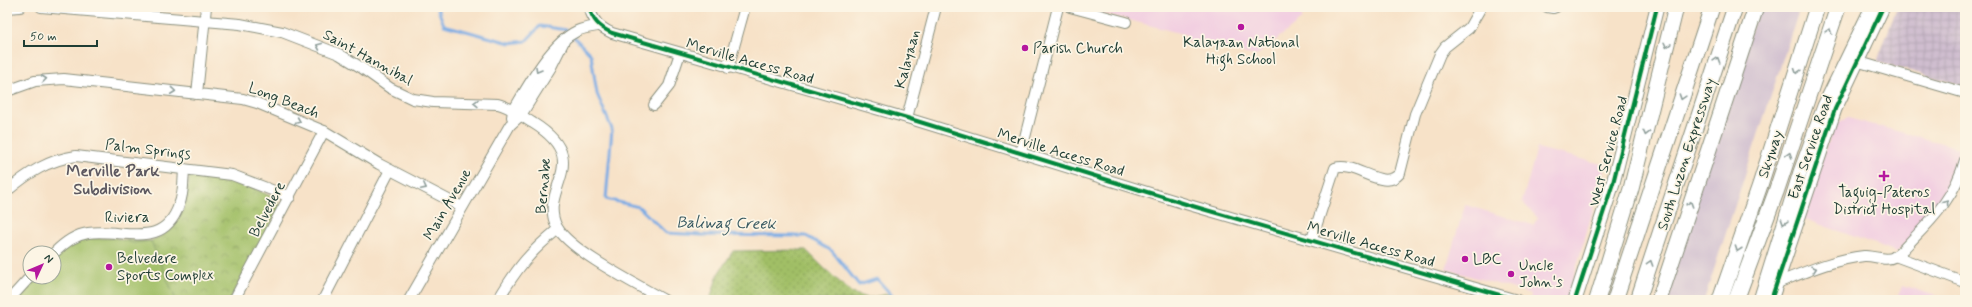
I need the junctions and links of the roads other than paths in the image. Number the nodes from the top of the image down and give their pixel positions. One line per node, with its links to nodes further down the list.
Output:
1 (20, 7): 20 (street)
2 (41, 7): 22 (street, Saint Hannibal)
3 (206, 7): 22 (street)
4 (589, 7): 24 (street)
5 (745, 7): 27 (street)
6 (936, 7): 34 (street, Kalayaan)
7 (1058, 7): 36 (street)
8 (1070, 7): 23 (street)
9 (1480, 7): 44 (street)
10 (1547, 7): 11 (street)
11 (1556, 7)
12 (1657, 7): 57 (main road, West Service Road)
13 (1676, 7): 58 (highway, one-way to 58)
14 (1712, 7): 59 (highway, South Luzon Expressway, one-way to 59)
15 (1735, 7): 60 (highway, South Luzon Expressway, one-way to 15)
16 (1756, 7): 61 (highway, one-way to 16)
17 (1817, 7): 62 (highway, Skyway, one-way to 62)
18 (1872, 7): 32 (main road, East Service Road)
19 (1883, 7): 26 (main road, East Service Road)
20 (7, 8)
21 (1838, 9): 63 (highway, Skyway, one-way to 21)
22 (205, 22): 30 (street); 33 (street, Saint Hannibal, one-way to 22)
23 (1126, 22)
24 (598, 26): 25 (street, Merville Access Road); 33 (street, Main Avenue)
25 (680, 53): 27 (street, Merville Access Road); 31 (street)
26 (1856, 62): 29 (street); 32 (main road, East Service Road)
27 (728, 68): 34 (street, Merville Access Road)
28 (7, 91): 30 (street, Long Beach, one-way to 30)
29 (1965, 93)
30 (197, 94): 35 (street, Long Beach, one-way to 35)
31 (654, 105)
32 (1829, 108): 48 (main road, East Service Road); 64 (main road, East Service Road, one-way to 64)
33 (517, 113): 42 (street, Main Avenue); 43 (street, Bernabe)
34 (907, 118): 36 (street, Merville Access Road)
35 (324, 131): 39 (street, Long Beach); 41 (street, Belvedere)
36 (1021, 153): 44 (street, Merville Access Road)
37 (1965, 160): 46 (street, one-way to 37)
38 (184, 169): 40 (street, Palm Springs); 41 (street, Palm Springs); 45 (street, Riviera)
39 (390, 170): 42 (street, Long Beach, one-way to 42); 53 (street)
40 (7, 191)
41 (290, 197): 52 (street, Belvedere)
42 (462, 207): 54 (street, Main Avenue)
43 (558, 229): 51 (street); 55 (street, Bernabe)
44 (1312, 239): 56 (street, Merville Access Road)
45 (62, 247)
46 (1895, 256): 47 (street); 48 (street, one-way to 46)
47 (1965, 282)
48 (1777, 283): 65 (main road, East Service Road)
49 (22, 285): 50 (street)
50 (11, 296)
51 (502, 299)
52 (234, 300)
53 (323, 300)
54 (409, 300)
55 (664, 300)
56 (1517, 300)
57 (1575, 300)
58 (1598, 300)
59 (1615, 300)
60 (1638, 300)
61 (1659, 300)
62 (1720, 300)
63 (1736, 300)
64 (1760, 300)
65 (1771, 300)

